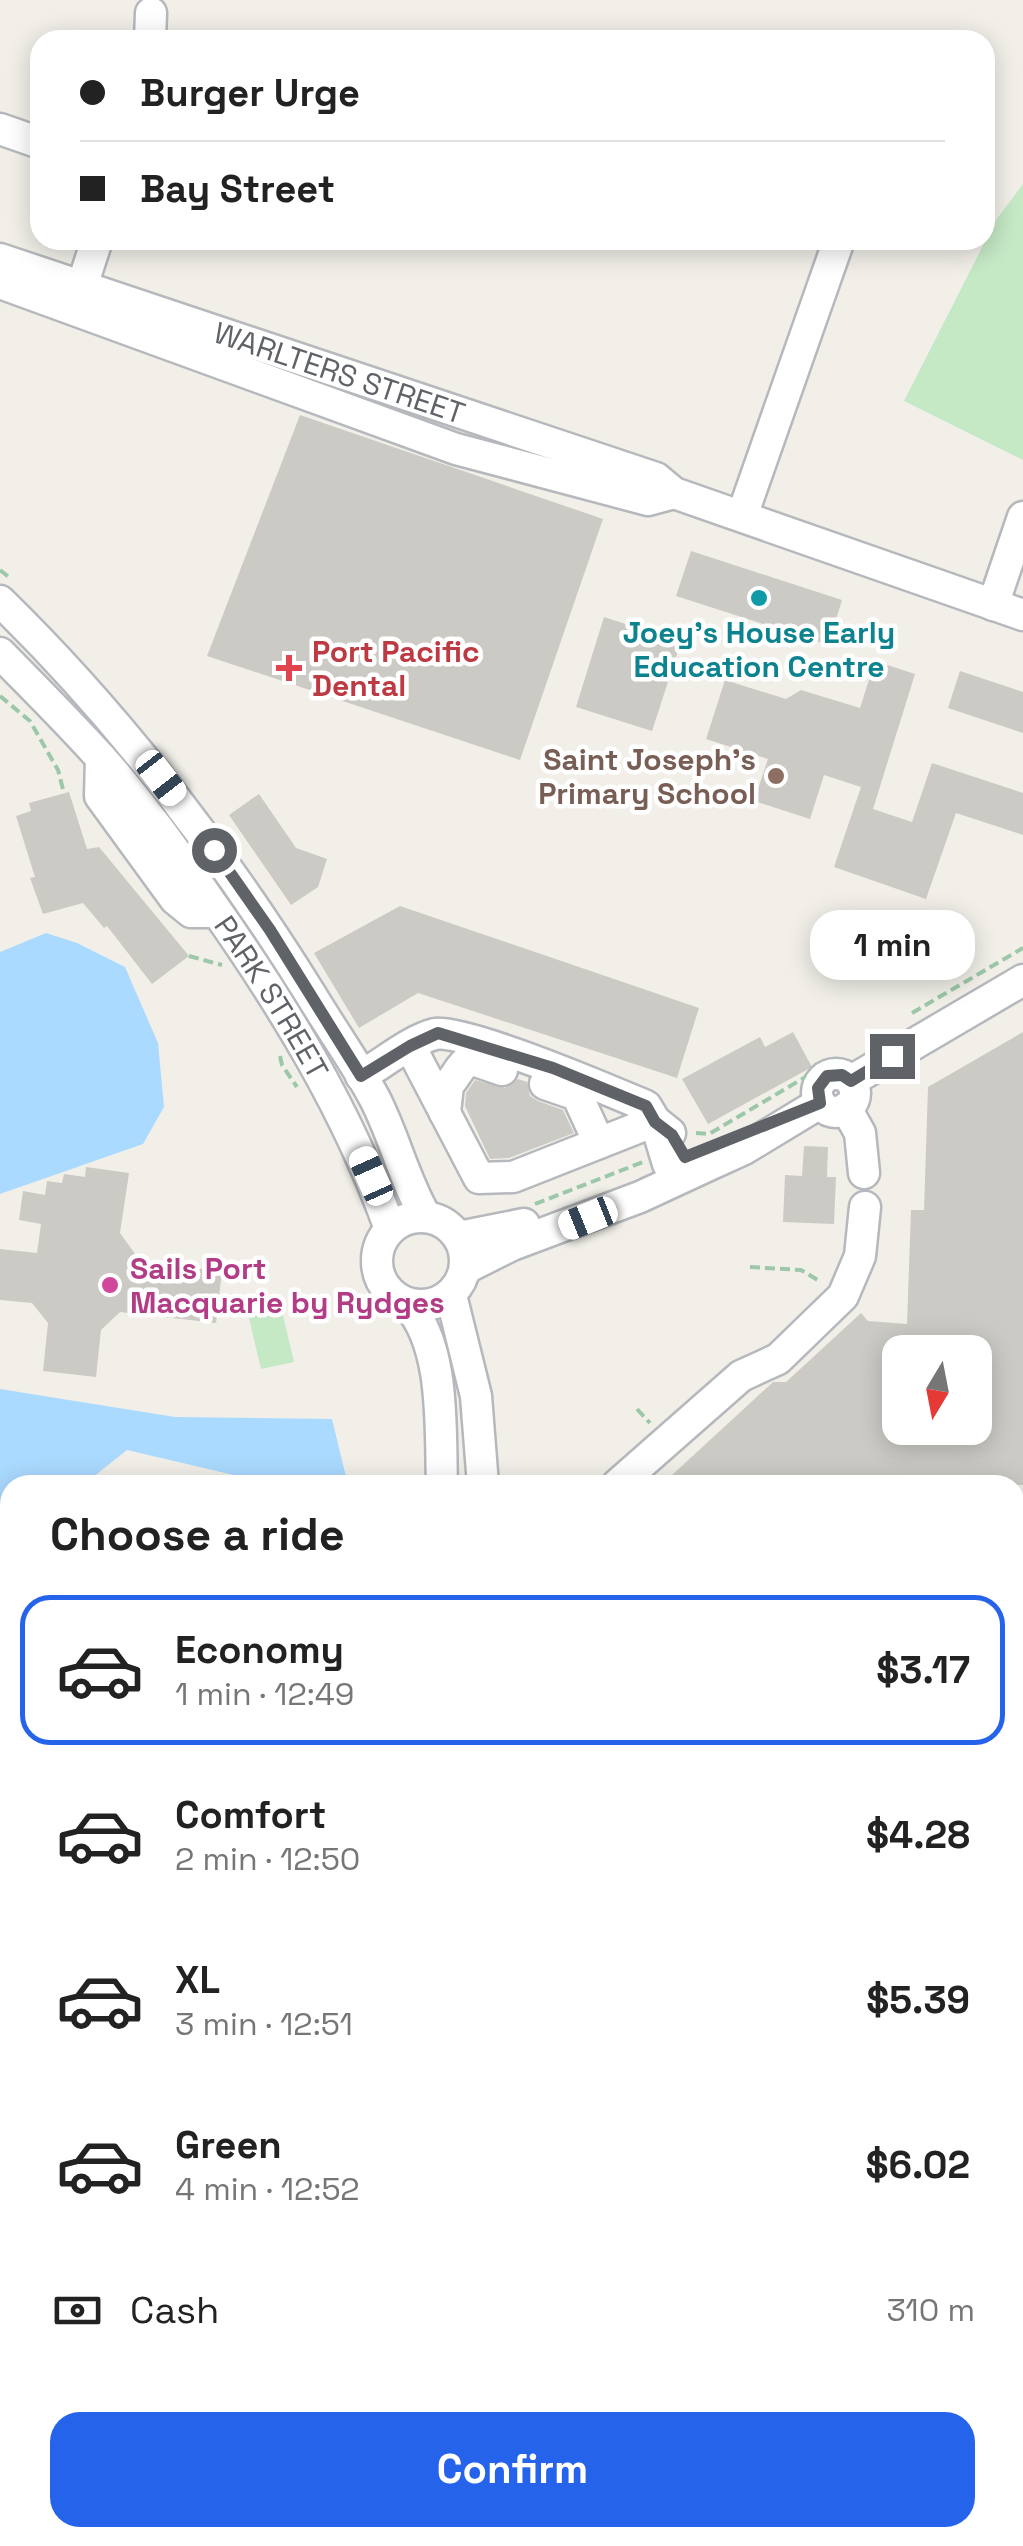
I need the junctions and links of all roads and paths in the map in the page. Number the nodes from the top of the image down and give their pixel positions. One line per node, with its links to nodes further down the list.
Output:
1 (0, 129): 2 (street)
2 (30, 140)
3 (94, 250): 7 (street)
4 (835, 250): 9 (street)
5 (0, 259): 7 (street, WARLTERS STREET)
6 (0, 284): 8 (street, WARLTERS STREET)
7 (82, 286): 8 (street, WARLTERS STREET)
8 (674, 494): 9 (street, WARLTERS STREET)
9 (742, 516): 12 (street, WARLTERS STREET)
10 (1023, 517): 12 (street)
11 (0, 601): 21 (street, PARK STREET)
12 (993, 605): 13 (street, WARLTERS STREET)
13 (1023, 614)
14 (0, 653): 28 (street, PARK STREET)
15 (0, 696): 16 (path)
16 (64, 793)
17 (1023, 948): 19 (path)
18 (1023, 980): 22 (street)
19 (912, 1013)
20 (410, 1046): 21 (street); 23 (street); 24 (street)
21 (361, 1076): 27 (street, PARK STREET)
22 (831, 1093): 26 (street); 26 (path); 31 (street); 32 (street)
23 (446, 1099): 25 (street); 25 (street)
24 (655, 1122): 25 (street); 26 (street)
25 (599, 1143)
26 (680, 1149): 29 (street)
27 (426, 1218): 28 (street); 29 (street)
28 (390, 1229): 33 (street)
29 (459, 1237): 31 (street)
30 (750, 1266): 32 (path)
31 (458, 1281): 33 (street); 35 (street)
32 (843, 1296): 36 (street)
33 (408, 1304): 34 (street)
34 (441, 1475)
35 (482, 1475)
36 (628, 1475)

